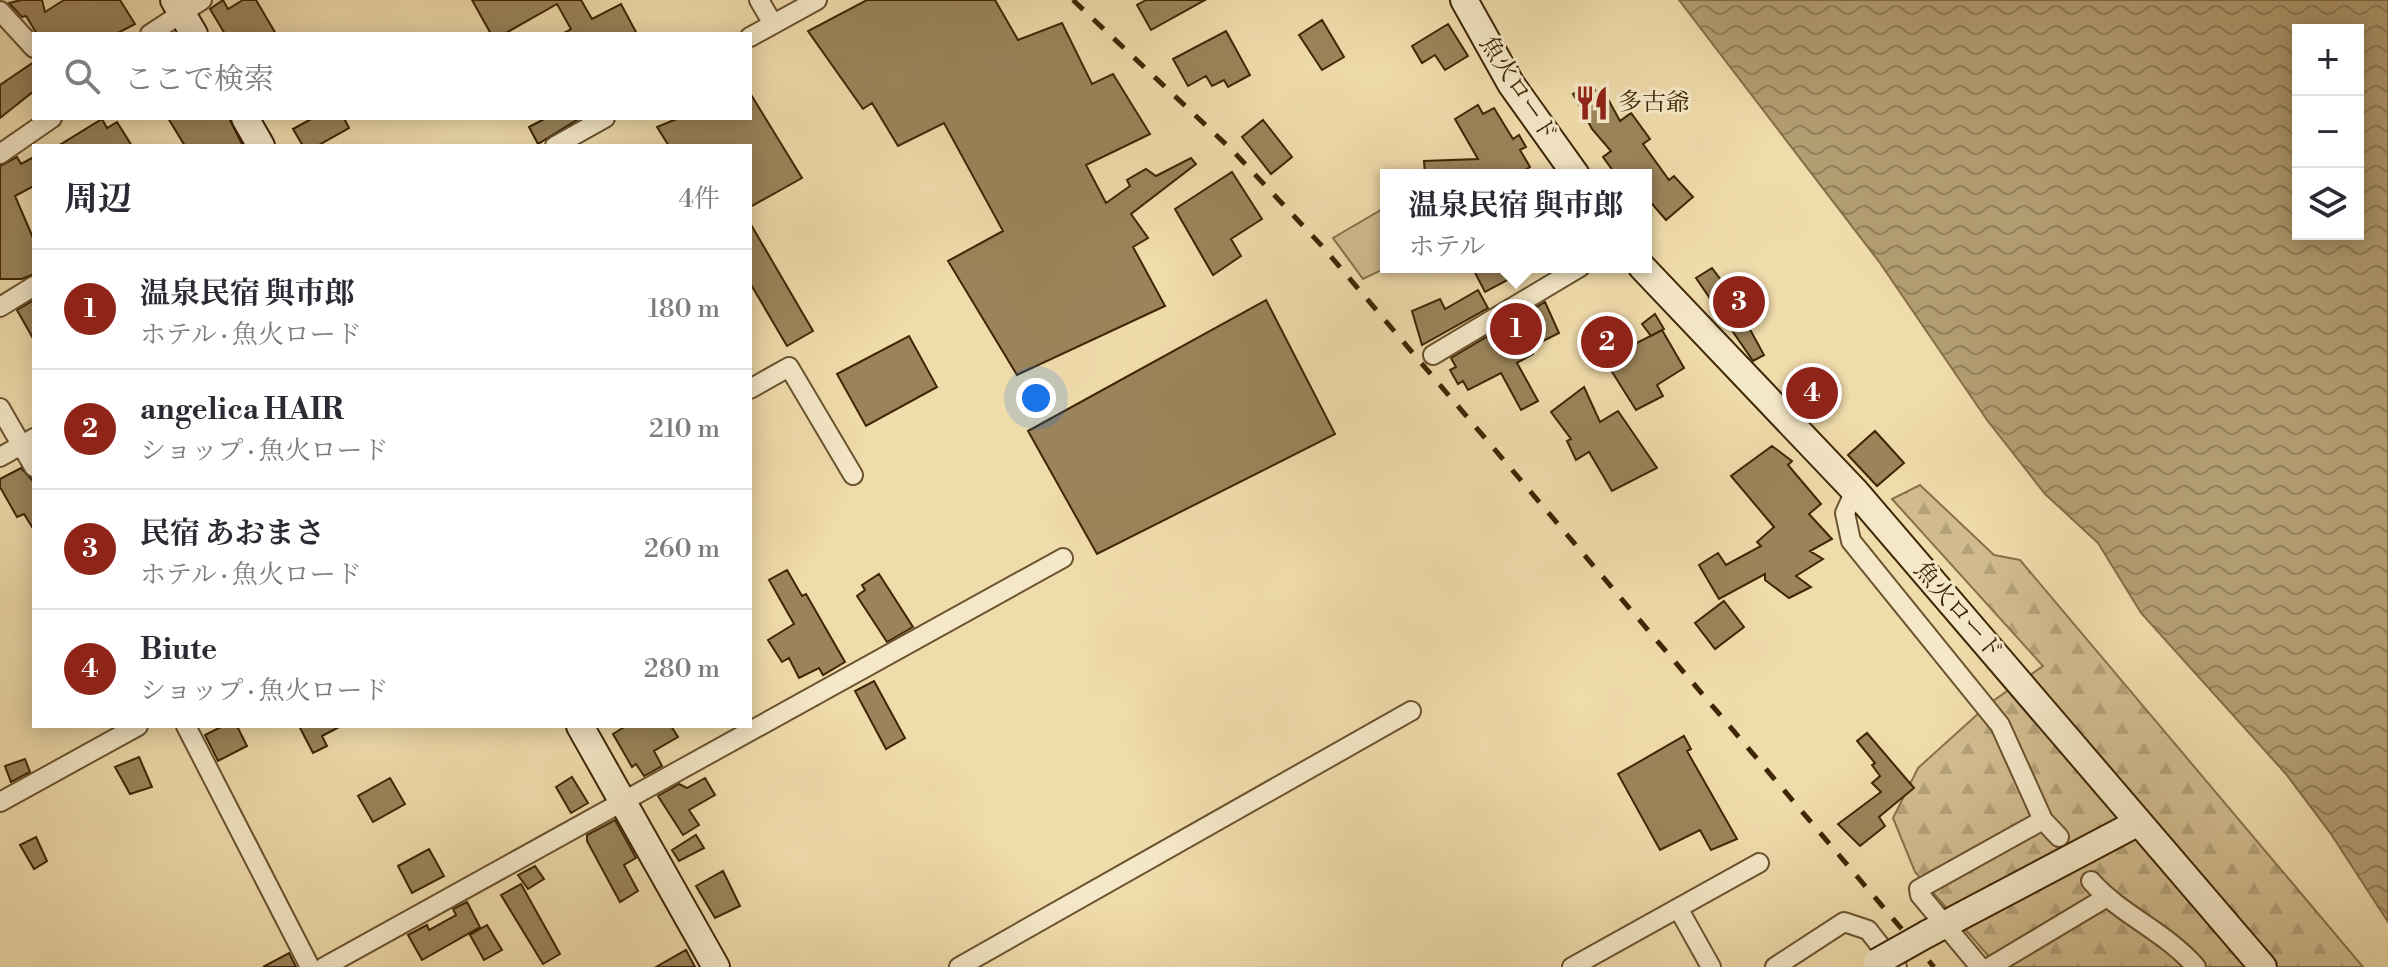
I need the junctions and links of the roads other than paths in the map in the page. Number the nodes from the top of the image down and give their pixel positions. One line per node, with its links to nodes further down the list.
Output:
1 (7, 0): 5 (street)
2 (759, 0): 8 (street)
3 (817, 0): 8 (street)
4 (1464, 0): 18 (street, 魚火ロード)
5 (0, 3)
6 (0, 11): 11 (street)
7 (188, 11): 9 (street)
8 (773, 24): 10 (street)
9 (153, 32)
10 (752, 36)
11 (32, 46)
12 (49, 120): 17 (street)
13 (246, 120): 15 (street)
14 (598, 120): 16 (street)
15 (258, 144)
16 (558, 144)
17 (0, 154)
18 (1572, 169)
19 (1570, 273): 23 (street)
20 (1648, 273): 29 (street, 魚火ロード)
21 (32, 287): 22 (street)
22 (0, 307)
23 (1433, 355)
24 (752, 388): 28 (street)
25 (0, 408): 26 (street)
26 (28, 442): 27 (street)
27 (0, 457)
28 (853, 475)
29 (1855, 491): 37 (street); 38 (street, 魚火ロード)
30 (1063, 558): 36 (street)
31 (1411, 711): 49 (street)
32 (134, 728): 35 (street)
33 (187, 728): 46 (street)
34 (581, 728): 36 (street)
35 (0, 802)
36 (623, 803): 47 (street); 48 (street)
37 (2043, 820): 39 (street); 44 (street)
38 (2137, 823): 44 (street); 56 (street, 魚火ロード)
39 (2059, 837)
40 (1759, 863): 43 (street)
41 (2091, 881): 42 (street)
42 (2107, 897): 54 (street); 55 (street)
43 (1678, 908): 50 (street); 51 (street)
44 (1936, 928): 45 (street, bridge); 53 (street)
45 (1881, 965): 52 (street)
46 (310, 967)
47 (324, 967)
48 (716, 967)
49 (959, 967)
50 (1572, 967)
51 (1711, 967)
52 (1775, 967)
53 (1980, 967)
54 (1990, 967)
55 (2196, 967)
56 (2263, 967)

